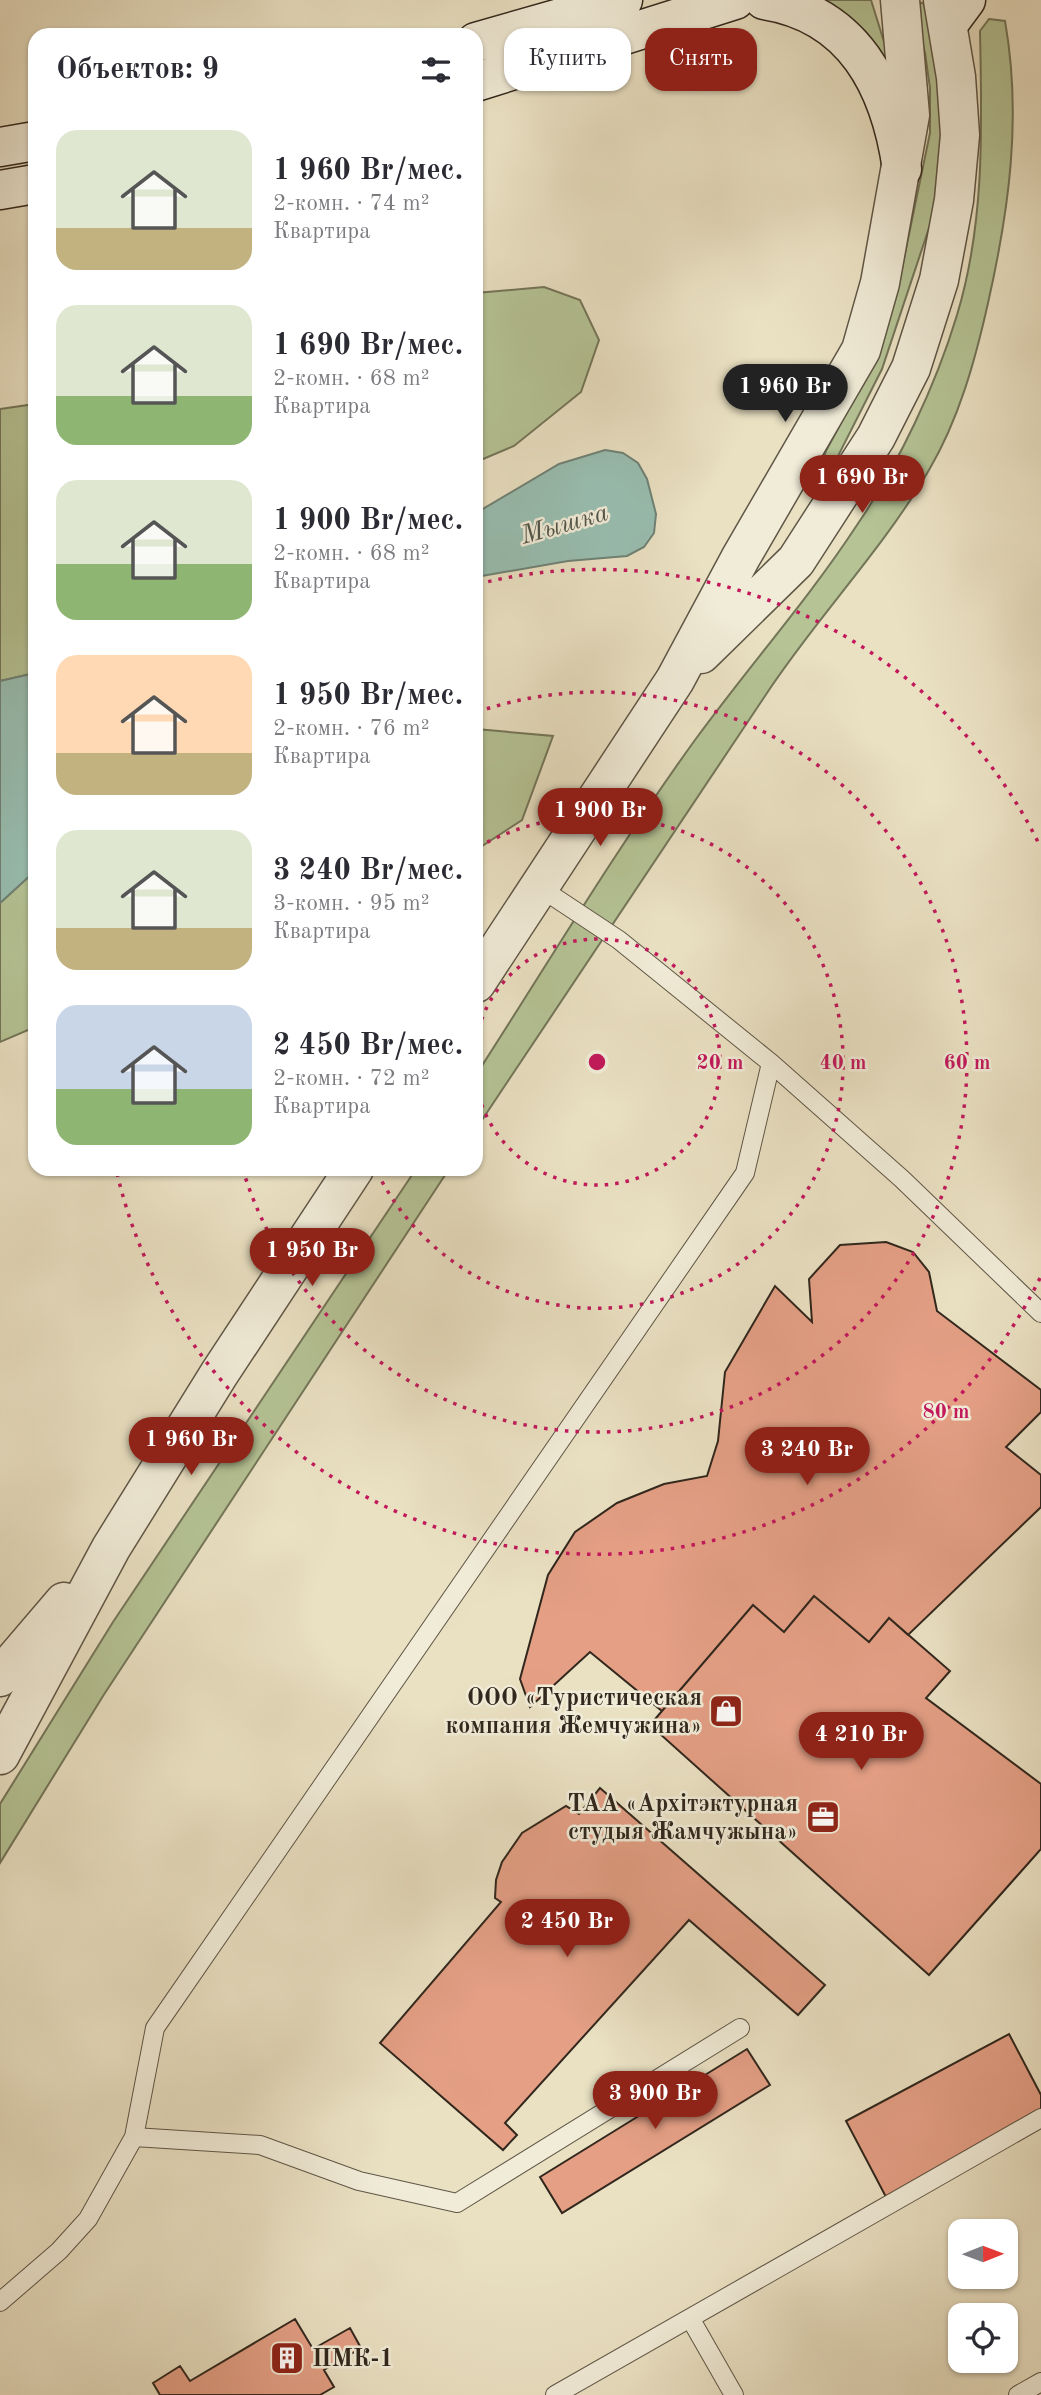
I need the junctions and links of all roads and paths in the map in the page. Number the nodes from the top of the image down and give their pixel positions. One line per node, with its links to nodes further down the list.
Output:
1 (623, 0): 6 (street)
2 (735, 0): 7 (street)
3 (764, 0): 10 (street)
4 (900, 0): 10 (street)
5 (953, 8): 13 (street)
6 (483, 40)
7 (483, 80)
8 (28, 142): 9 (street)
9 (0, 148)
10 (902, 169): 13 (street)
11 (28, 185): 12 (street)
12 (0, 190)
13 (675, 680): 14 (street)
14 (539, 887): 15 (street); 16 (lane)
15 (483, 972)
16 (771, 1063): 18 (lane); 24 (lane)
17 (349, 1176): 19 (street)
18 (1041, 1313)
19 (111, 1548): 20 (street); 21 (street)
20 (0, 1677)
21 (0, 1755)
22 (740, 2028): 24 (lane)
23 (1041, 2118): 26 (lane)
24 (134, 2137): 25 (lane)
25 (0, 2302)
26 (690, 2318): 28 (lane); 29 (lane)
27 (1041, 2382): 30 (lane)
28 (555, 2395)
29 (734, 2395)
30 (1018, 2395)

